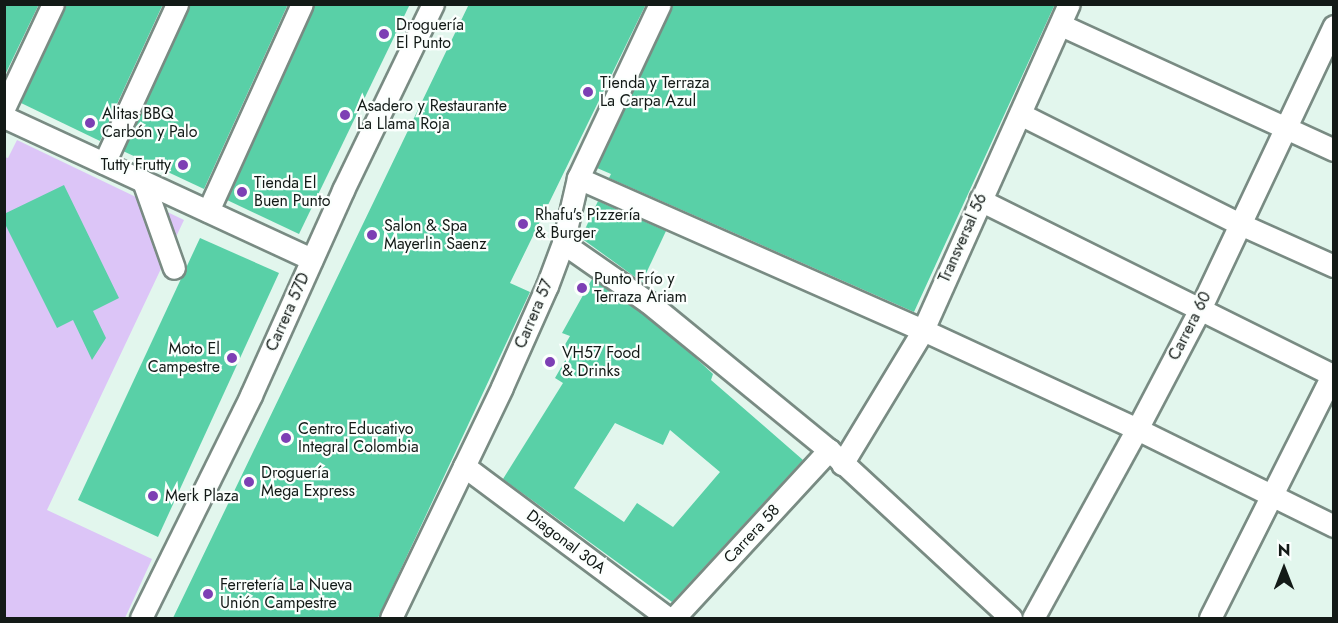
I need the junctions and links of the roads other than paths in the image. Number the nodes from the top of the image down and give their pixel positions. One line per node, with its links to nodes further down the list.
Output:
1 (53, 4): 9 (street)
2 (177, 4): 14 (street)
3 (302, 4): 18 (street)
4 (433, 4): 21 (street, Carrera 57D)
5 (660, 4): 15 (street, Carrera 57)
6 (1069, 4): 7 (street, Transversal 56)
7 (1060, 25): 10 (street, Transversal 56); 12 (street)
8 (1334, 27): 12 (street, Carrera 60)
9 (4, 108)
10 (1020, 114): 17 (street, Transversal 56); 19 (street)
11 (4, 117): 14 (street)
12 (1286, 128): 13 (street); 19 (street, Carrera 60)
13 (1334, 150)
14 (104, 163): 16 (street)
15 (578, 178): 20 (street, Carrera 57); 25 (street)
16 (143, 181): 18 (street); 23 (street)
17 (980, 200): 24 (street); 25 (street, Transversal 56)
18 (208, 211): 21 (street)
19 (1240, 224): 22 (street); 24 (street, Carrera 60)
20 (563, 243): 28 (street); 29 (street, Carrera 57)
21 (312, 259): 32 (street, Carrera 57D)
22 (1334, 266)
23 (174, 268)
24 (1200, 309): 26 (street); 27 (street, Carrera 60)
25 (923, 330): 27 (street); 28 (street, Transversal 56)
26 (1333, 375): 30 (street)
27 (1137, 429): 30 (street); 37 (street, Carrera 60)
28 (836, 457): 35 (street, Carrera 58); 36 (street)
29 (464, 466): 33 (street, Carrera 57); 34 (street, Diagonal 30A)
30 (1273, 497): 31 (street); 38 (street)
31 (1334, 526)
32 (141, 618)
33 (391, 618)
34 (668, 618)
35 (674, 618)
36 (1011, 618)
37 (1033, 618)
38 (1209, 618)

